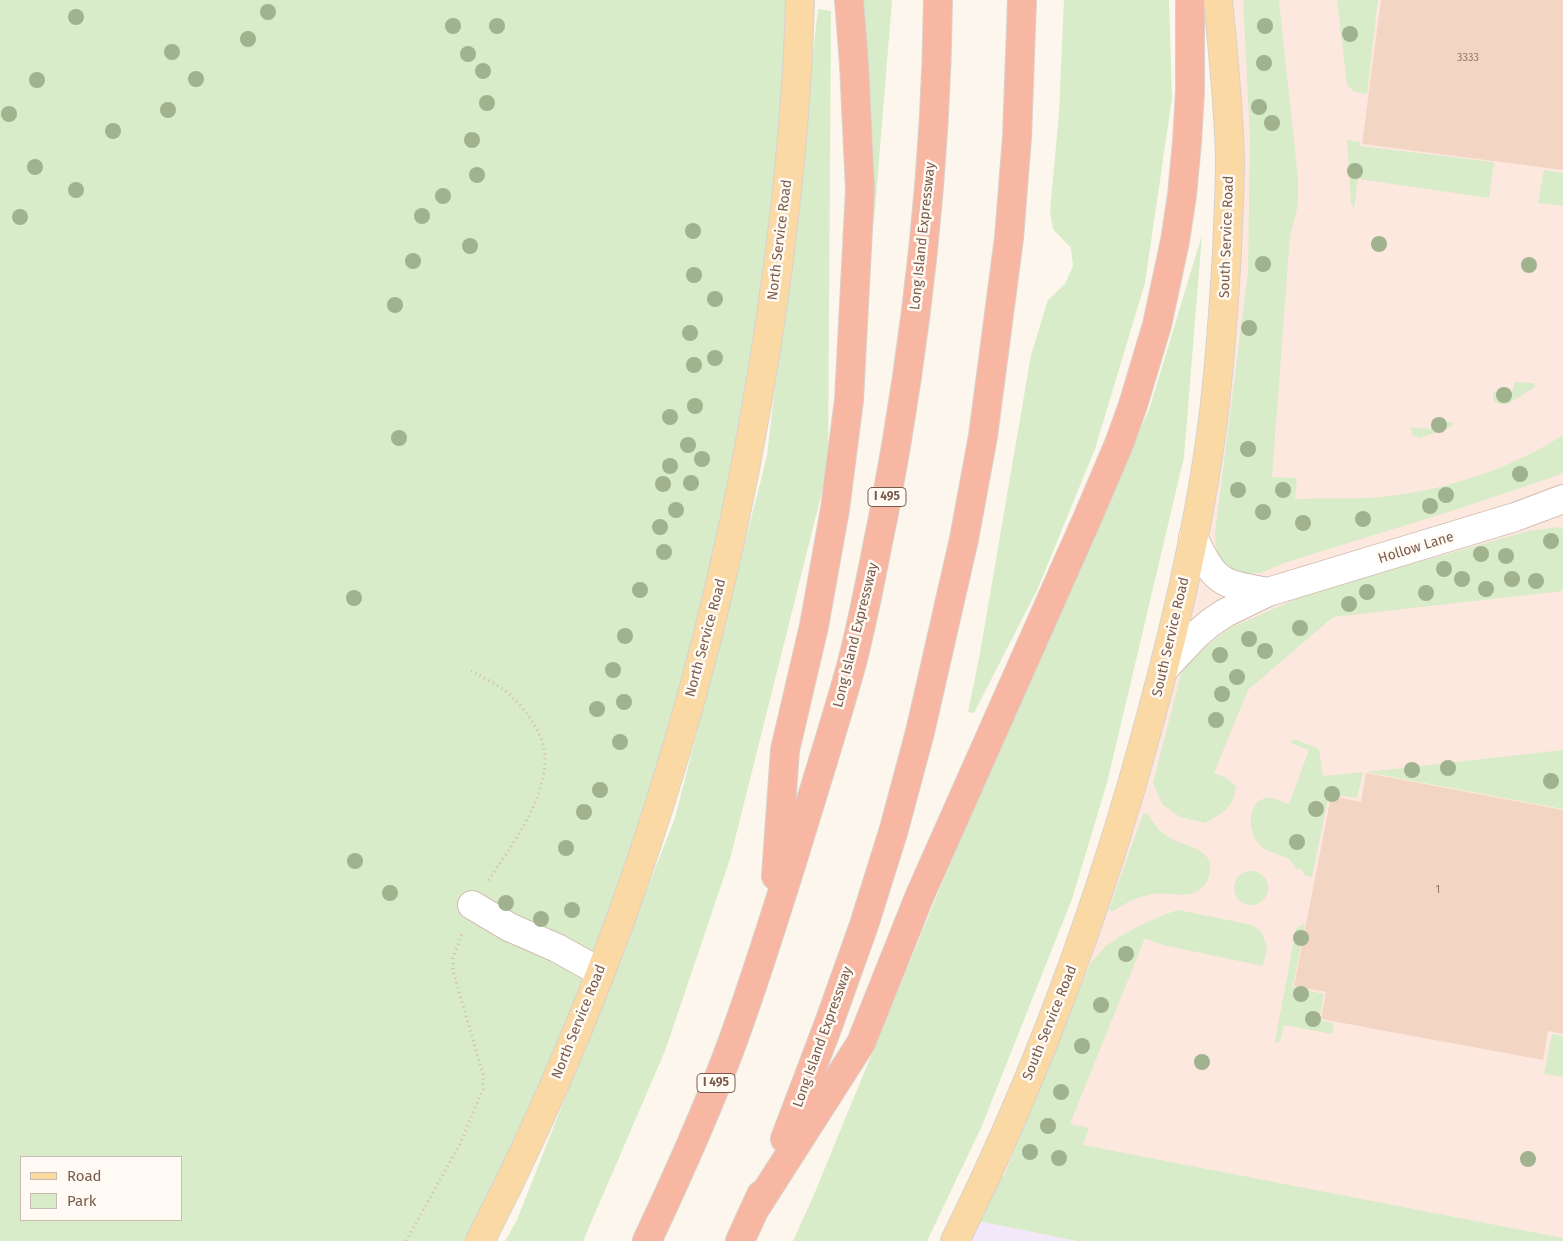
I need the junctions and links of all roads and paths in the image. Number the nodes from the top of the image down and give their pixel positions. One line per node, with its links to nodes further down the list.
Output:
1 (800, 0): 14 (main road, North Service Road)
2 (849, 0): 13 (highway)
3 (938, 0): 13 (highway, Long Island Expressway / I 495)
4 (1022, 0): 15 (highway, Long Island Expressway)
5 (1190, 0): 15 (highway)
6 (1218, 0): 8 (main road, South Service Road)
7 (1563, 499): 9 (street, Hollow Lane)
8 (1193, 537): 9 (street, Hollow Lane); 10 (main road, South Service Road)
9 (1268, 592): 10 (street, Hollow Lane)
10 (1164, 669): 20 (main road, South Service Road)
11 (471, 671): 12 (path)
12 (472, 905): 14 (street); 16 (path)
13 (773, 921): 18 (highway, Long Island Expressway / I 495)
14 (600, 972): 17 (main road, North Service Road)
15 (753, 1212): 19 (highway, Long Island Expressway)
16 (406, 1241)
17 (480, 1241)
18 (647, 1241)
19 (740, 1241)
20 (955, 1241)

